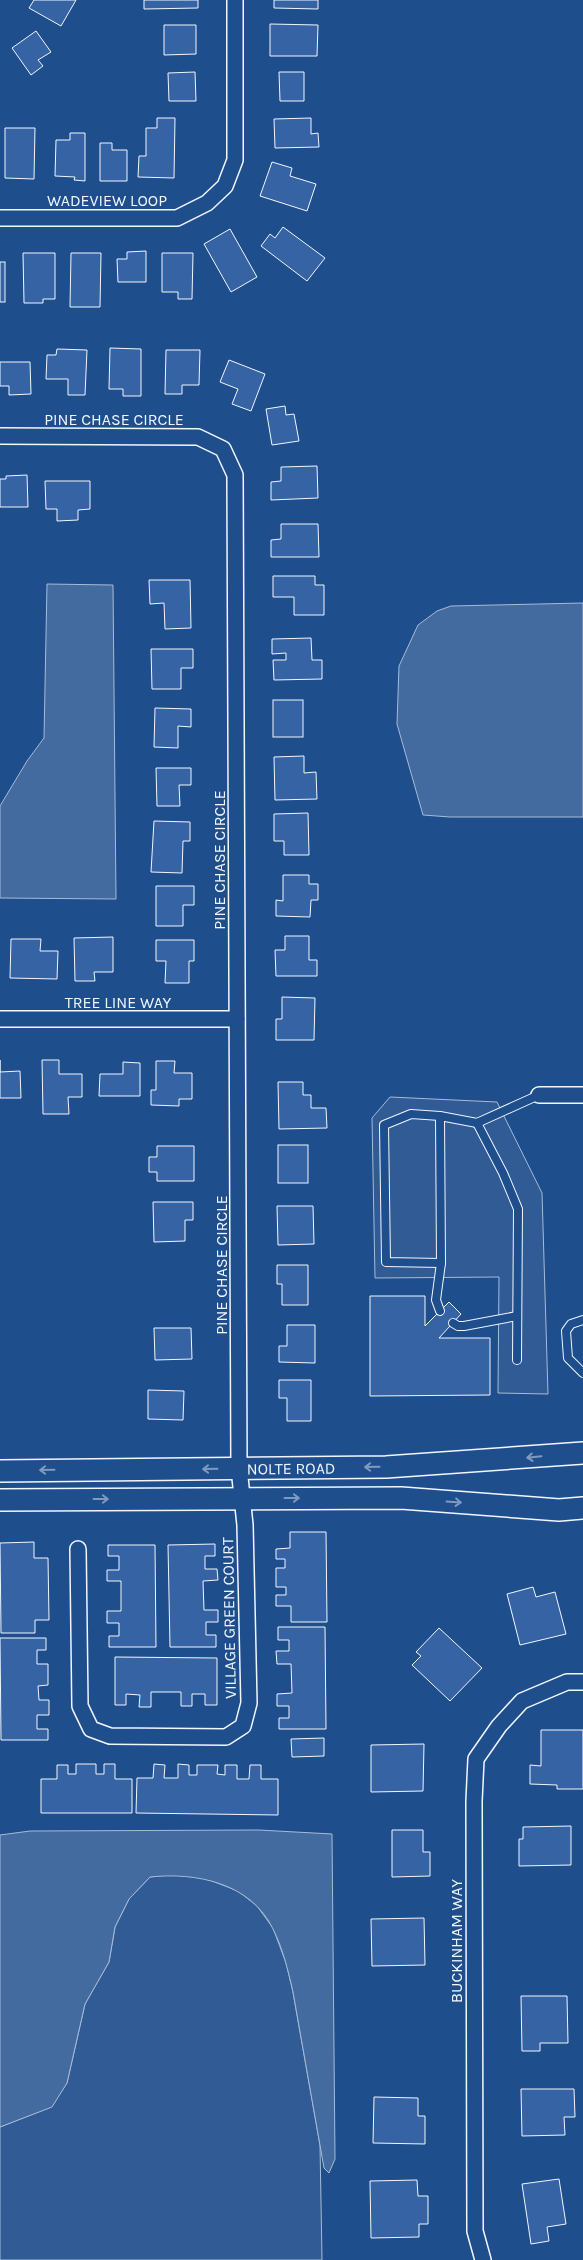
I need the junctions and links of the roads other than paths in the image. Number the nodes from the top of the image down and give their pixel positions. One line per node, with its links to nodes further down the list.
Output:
1 (235, 0): 2 (street, WADEVIEW LOOP)
2 (0, 218)
3 (0, 436): 5 (street, PINE CHASE CIRCLE)
4 (0, 1019): 5 (street, TREE LINE WAY)
5 (237, 1019): 18 (street, PINE CHASE CIRCLE)
6 (539, 1095): 7 (street); 9 (lane)
7 (583, 1095)
8 (440, 1116): 9 (lane); 10 (lane); 10 (lane)
9 (477, 1123): 12 (lane)
10 (441, 1263): 11 (lane)
11 (440, 1311)
12 (517, 1316): 14 (lane); 15 (lane)
13 (583, 1320): 16 (lane)
14 (453, 1323)
15 (517, 1360)
16 (583, 1372)
17 (583, 1454): 18 (street, NOLTE ROAD, one-way to 18)
18 (239, 1468): 19 (street, NOLTE ROAD, one-way to 19); 20 (street, PINE CHASE CIRCLE)
19 (0, 1471)
20 (243, 1499): 21 (street, NOLTE ROAD, one-way to 20); 22 (street, NOLTE ROAD, one-way to 22); 23 (street, VILLAGE GREEN COURT)
21 (0, 1500)
22 (583, 1508)
23 (78, 1548)
24 (583, 1682): 25 (street, BUCKINHAM WAY)
25 (483, 2260)

